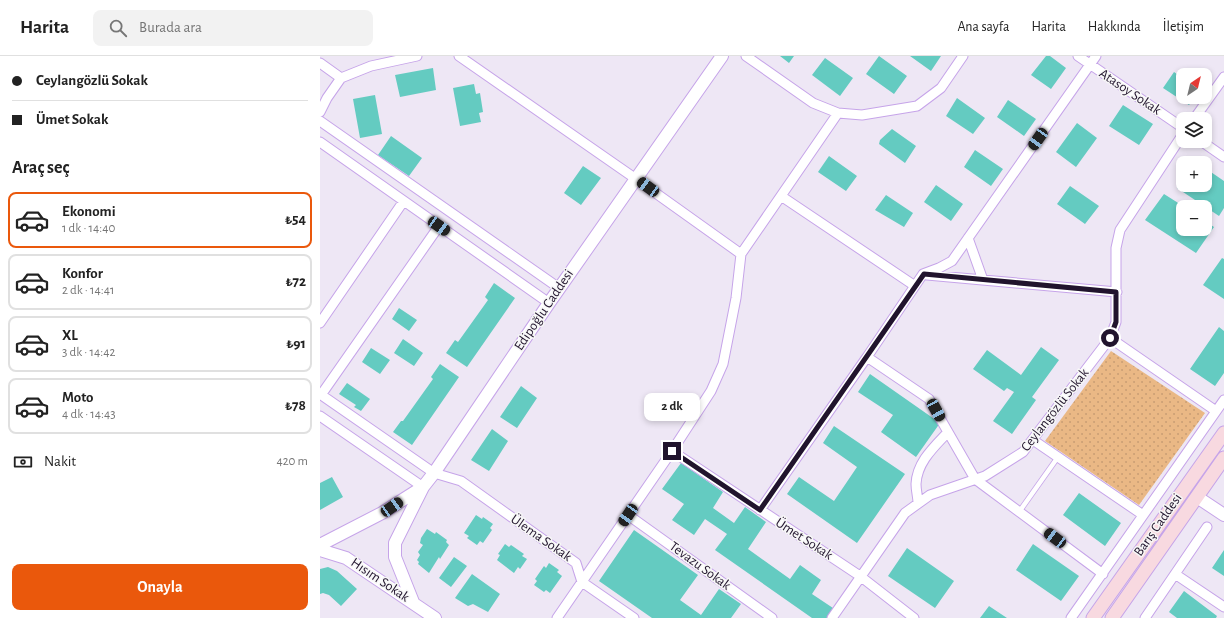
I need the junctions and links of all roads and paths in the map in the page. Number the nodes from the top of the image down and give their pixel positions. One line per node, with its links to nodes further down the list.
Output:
1 (417, 56): 11 (street)
2 (459, 56): 21 (street)
3 (722, 56): 21 (street, Edipoğlu Caddesi)
4 (746, 56): 14 (street)
5 (963, 56): 14 (street)
6 (1078, 56): 9 (street, Atasoy Sokak)
7 (1096, 56): 9 (street)
8 (320, 63): 11 (street)
9 (1090, 65): 16 (street, Atasoy Sokak); 25 (street)
10 (1224, 77): 13 (street)
11 (341, 78): 12 (street)
12 (320, 112)
13 (1199, 112)
14 (838, 113): 22 (street)
15 (320, 121): 30 (street)
16 (1176, 123)
17 (320, 142): 23 (street)
18 (1176, 145): 31 (street, Ceylangözlü Sokak)
19 (1211, 148): 20 (street)
20 (1224, 157)
21 (636, 179): 26 (street); 30 (street, Edipoğlu Caddesi)
22 (780, 196): 26 (street); 29 (street)
23 (403, 202): 24 (street); 33 (street)
24 (439, 226): 32 (street); 36 (street)
25 (968, 238): 27 (street); 28 (street)
26 (741, 254): 43 (street)
27 (924, 274): 28 (street); 29 (street)
28 (983, 280): 31 (street)
29 (915, 286): 35 (street)
30 (559, 288): 32 (street, Edipoğlu Caddesi)
31 (1116, 292): 34 (street, Ceylangözlü Sokak)
32 (548, 303): 46 (street, Edipoğlu Caddesi)
33 (320, 323)
34 (1110, 338): 38 (street); 42 (street, Ceylangözlü Sokak)
35 (868, 357): 40 (street); 51 (street)
36 (320, 394): 46 (street)
37 (1224, 400): 38 (street)
38 (1216, 411): 55 (street)
39 (320, 416): 48 (street)
40 (948, 432): 47 (street); 50 (street)
41 (1224, 432): 72 (main road, Barış Caddesi)
42 (1033, 440): 44 (street); 47 (street, Ceylangözlü Sokak)
43 (672, 451): 51 (street, Ümet Sokak); 54 (street)
44 (1058, 457): 52 (lane); 55 (street)
45 (1224, 458): 49 (main road, Barış Caddesi)
46 (434, 474): 48 (street, Edipoğlu Caddesi); 62 (street, Ülema Sokak)
47 (975, 479): 50 (street, Ceylangözlü Sokak); 52 (street)
48 (423, 487): 57 (street, Edipoğlu Caddesi); 63 (street)
49 (1197, 497): 53 (street); 73 (main road, Barış Caddesi)
50 (918, 503): 61 (street, Ceylangözlü Sokak)
51 (760, 510): 61 (street, Ümet Sokak)
52 (1019, 512): 59 (street)
53 (1223, 514)
54 (628, 515): 62 (street); 68 (street, Tevazu Sokak)
55 (1143, 515): 59 (street)
56 (1207, 527): 60 (street)
57 (320, 545)
58 (320, 550): 63 (street, Hısım Sokak)
59 (1103, 574): 71 (street)
60 (1175, 574): 64 (street); 74 (street)
61 (860, 576): 69 (street, Ceylangözlü Sokak); 70 (street, Ümet Sokak)
62 (582, 582): 66 (street); 67 (street)
63 (413, 602): 65 (street, Hısım Sokak)
64 (1224, 607)
65 (436, 618)
66 (557, 618)
67 (634, 618)
68 (772, 618)
69 (832, 618)
70 (914, 618)
71 (1072, 618)
72 (1093, 618)
73 (1112, 618)
74 (1145, 618)

